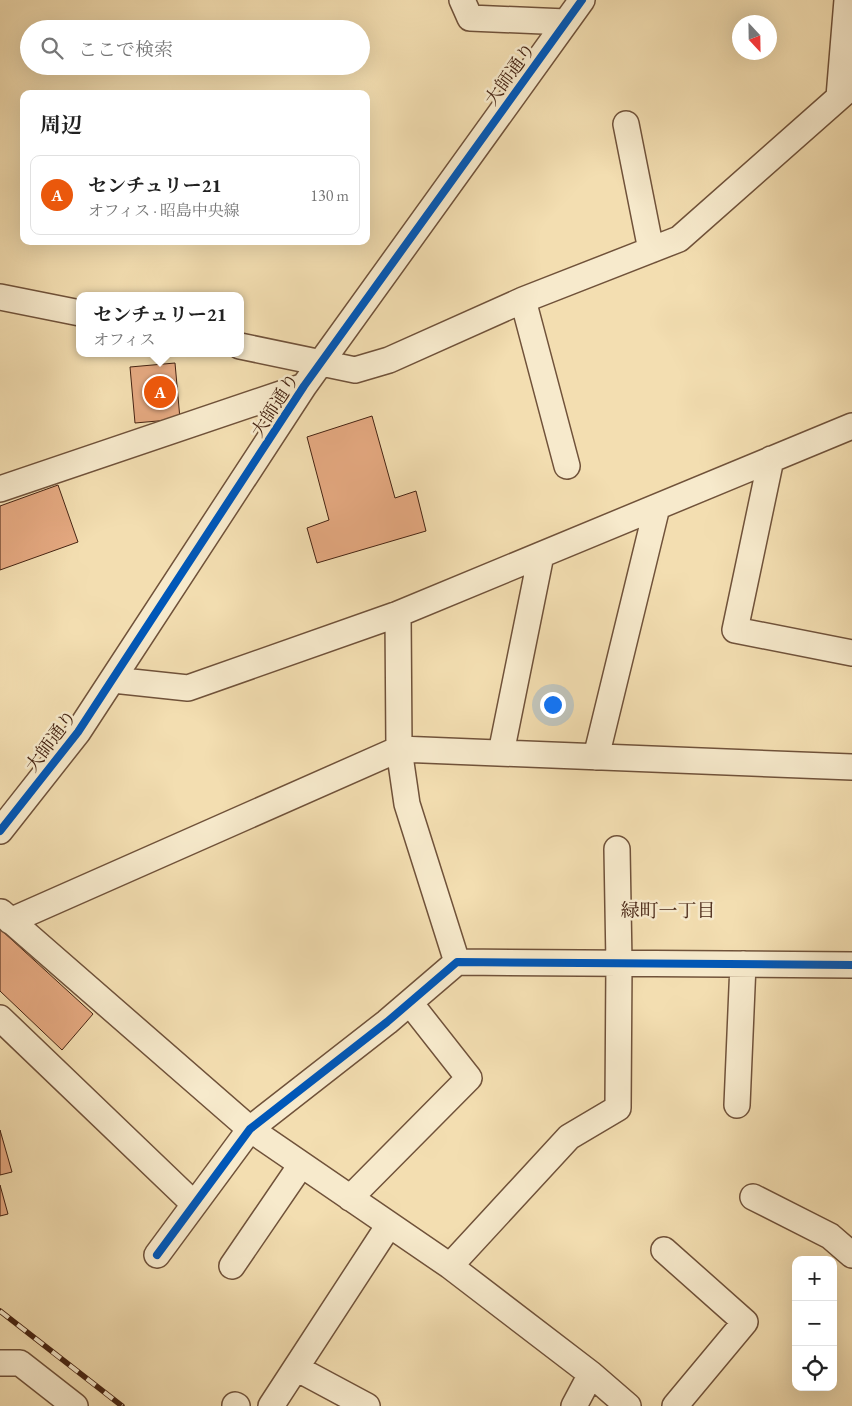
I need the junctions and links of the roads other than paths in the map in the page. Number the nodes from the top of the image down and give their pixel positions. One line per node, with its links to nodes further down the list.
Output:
1 (462, 0): 4 (street)
2 (582, 0): 4 (street, 大師通り)
3 (847, 0): 5 (street)
4 (566, 22): 12 (street, 大師通り)
5 (846, 91): 7 (street)
6 (626, 124): 7 (street)
7 (650, 250): 9 (street)
8 (0, 297): 10 (street)
9 (523, 300): 12 (street); 16 (street)
10 (76, 312)
11 (244, 347): 12 (street)
12 (321, 362): 13 (street, 大師通り)
13 (304, 386): 17 (street); 22 (street, 大師通り)
14 (852, 426): 15 (street)
15 (771, 459): 18 (street); 21 (street)
16 (566, 466)
17 (0, 489)
18 (657, 506): 19 (street); 25 (street)
19 (540, 555): 20 (street); 24 (street)
20 (398, 614): 22 (street); 23 (street)
21 (852, 653)
22 (113, 680): 27 (street, 大師通り)
23 (399, 749): 24 (street); 29 (street); 30 (street)
24 (501, 753): 25 (street)
25 (596, 757): 26 (street)
26 (852, 767)
27 (0, 831)
28 (617, 849): 31 (street)
29 (5, 916): 37 (street)
30 (457, 962): 31 (street); 34 (street)
31 (619, 963): 32 (street); 47 (street)
32 (743, 964): 33 (street); 36 (street)
33 (852, 965)
34 (410, 1003): 37 (street); 40 (street)
35 (0, 1018): 41 (street)
36 (737, 1105)
37 (250, 1129): 38 (street); 41 (street)
38 (301, 1165): 40 (street); 46 (street)
39 (753, 1197): 45 (street)
40 (350, 1198): 42 (street)
41 (194, 1204): 44 (street)
42 (389, 1225): 47 (street); 49 (street)
43 (664, 1250): 56 (street)
44 (157, 1254)
45 (852, 1255)
46 (232, 1266)
47 (450, 1266): 50 (street)
48 (0, 1363): 51 (street)
49 (296, 1368): 52 (street); 53 (street)
50 (591, 1374): 54 (street); 55 (street)
51 (75, 1406)
52 (271, 1406)
53 (367, 1406)
54 (574, 1406)
55 (628, 1406)
56 (675, 1406)

